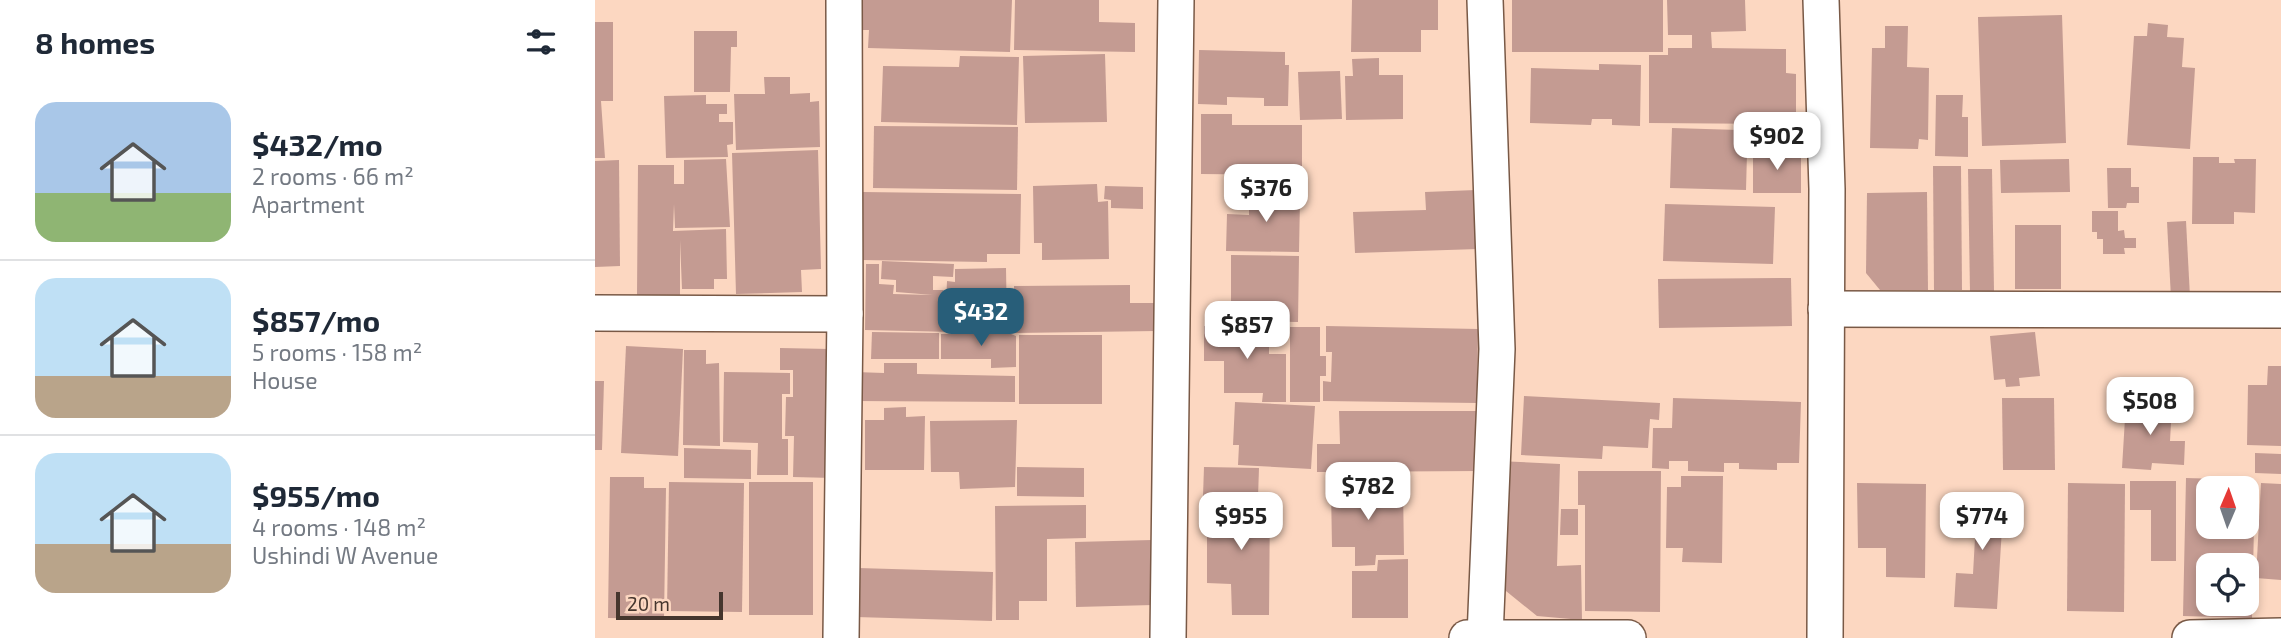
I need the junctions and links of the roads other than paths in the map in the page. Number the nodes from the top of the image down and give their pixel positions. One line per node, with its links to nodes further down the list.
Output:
1 (844, 0): 8 (street)
2 (1176, 0): 12 (street)
3 (1485, 0): 10 (street)
4 (1821, 0): 5 (street)
5 (1826, 309): 6 (street); 14 (street)
6 (2281, 310)
7 (595, 313): 8 (street)
8 (845, 314): 11 (street)
9 (2281, 636): 15 (street)
10 (1476, 637): 13 (street)
11 (841, 638)
12 (1168, 638)
13 (1628, 638)
14 (1825, 638)
15 (2190, 638)

